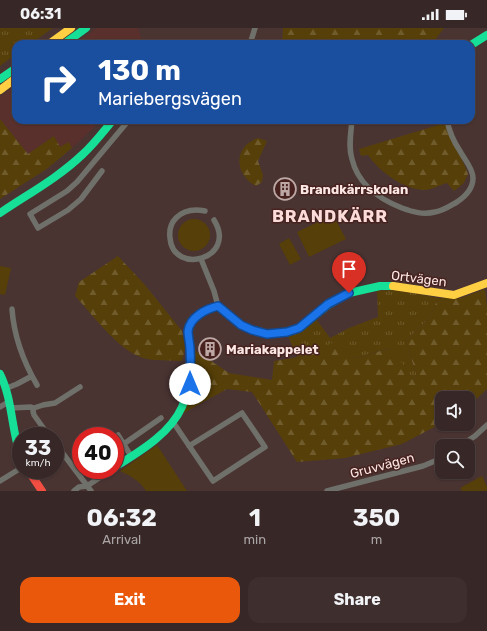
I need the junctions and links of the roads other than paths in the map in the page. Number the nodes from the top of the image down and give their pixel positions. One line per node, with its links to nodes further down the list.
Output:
1 (71, 28): 5 (main road)
2 (86, 28): 6 (main road)
3 (255, 28): 7 (street)
4 (487, 35): 8 (main road)
5 (54, 40)
6 (70, 40)
7 (251, 40)
8 (475, 42)
9 (12, 71): 10 (main road)
10 (0, 79)
11 (12, 81): 12 (main road)
12 (0, 90)
13 (109, 124): 17 (main road)
14 (126, 124): 18 (street)
15 (352, 124): 16 (street)
16 (449, 124)
17 (82, 155): 18 (street); 21 (main road)
18 (91, 165): 19 (street)
19 (102, 171)
20 (205, 212): 23 (street)
21 (0, 213)
22 (214, 220): 23 (street)
23 (201, 259): 25 (street)
24 (487, 284): 25 (main road, Ortvägen)
25 (218, 306): 36 (main road)
26 (12, 309): 28 (street)
27 (0, 374): 31 (main road)
28 (32, 376): 29 (street); 31 (street)
29 (37, 385)
30 (80, 387): 34 (street)
31 (7, 388): 32 (main road)
32 (11, 405): 33 (street); 34 (street); 38 (main road)
33 (0, 407)
34 (34, 408): 39 (street)
35 (161, 418): 41 (street)
36 (173, 422): 42 (street); 43 (main road)
37 (487, 425): 40 (street)
38 (14, 427)
39 (42, 427)
40 (470, 439)
41 (124, 444): 43 (street)
42 (189, 446): 42 (street)
43 (131, 456): 45 (main road)
44 (64, 457): 51 (street)
45 (124, 461)
46 (435, 461): 55 (street, Gruvvägen)
47 (12, 474): 50 (street)
48 (34, 479): 52 (main road)
49 (98, 479): 51 (street)
50 (0, 481)
51 (86, 488): 53 (street); 54 (street)
52 (42, 491)
53 (74, 491)
54 (91, 491)
55 (327, 491)

